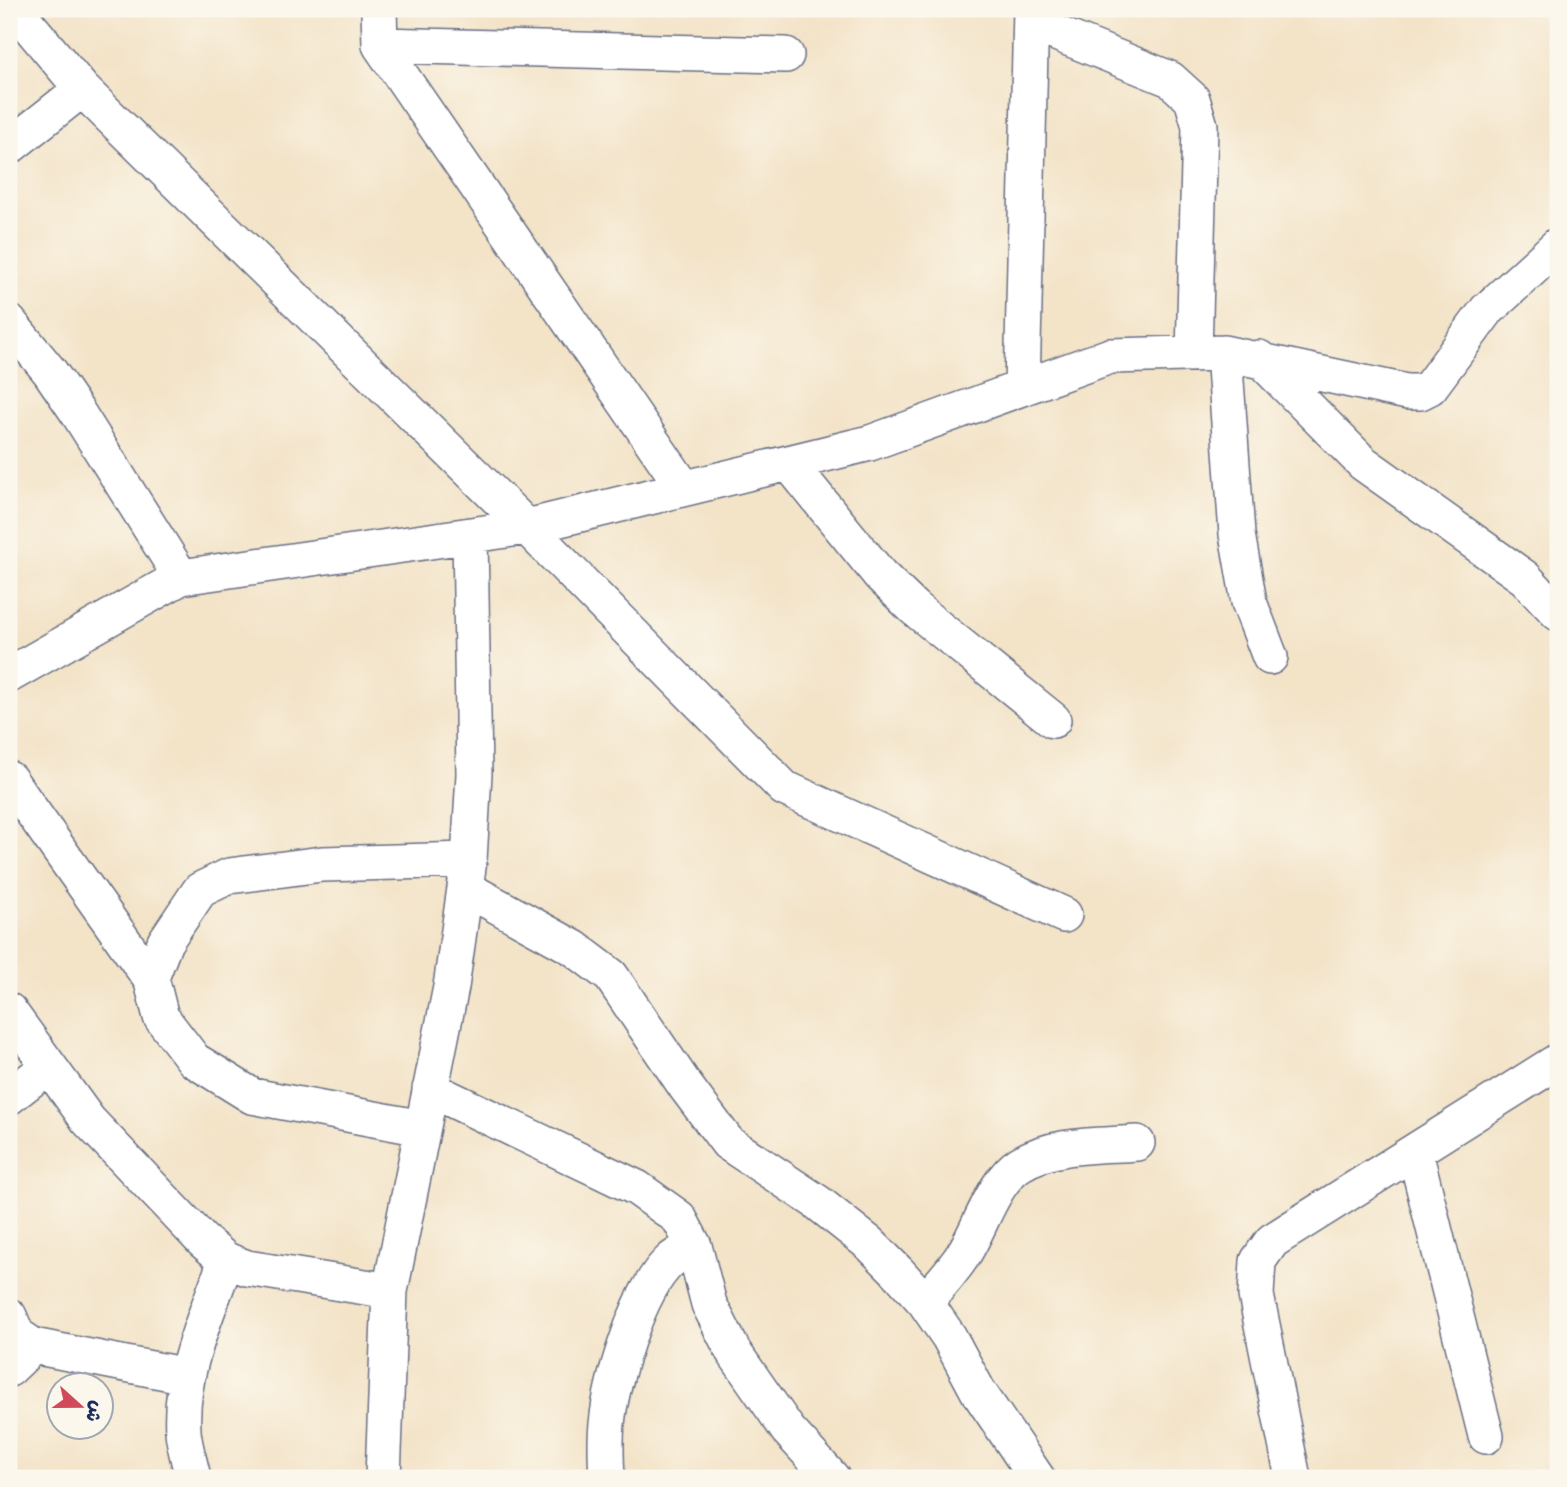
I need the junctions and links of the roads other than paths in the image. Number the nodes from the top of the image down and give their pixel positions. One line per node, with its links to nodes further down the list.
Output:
1 (15, 9): 6 (street)
2 (379, 9): 4 (street)
3 (1031, 16): 10 (street); 12 (street)
4 (380, 45): 5 (street); 14 (street)
5 (786, 55)
6 (82, 89): 7 (street); 15 (street)
7 (9, 147)
8 (1558, 245): 11 (street)
9 (9, 322): 17 (street)
10 (1209, 353): 11 (street); 12 (street); 19 (street)
11 (1259, 358): 18 (street)
12 (1021, 388): 13 (street)
13 (789, 463): 14 (street); 21 (street)
14 (684, 488): 15 (street)
15 (527, 527): 16 (street); 24 (street)
16 (470, 535): 17 (street); 23 (street)
17 (181, 577): 20 (street)
18 (1558, 613)
19 (1270, 657)
20 (9, 676)
21 (1053, 720)
22 (9, 779): 25 (street)
23 (467, 874): 25 (street); 29 (street); 37 (street)
24 (1064, 915)
25 (152, 981): 31 (street)
26 (9, 1011): 28 (street)
27 (1558, 1061): 33 (street)
28 (48, 1066): 30 (street); 35 (street)
29 (430, 1090): 31 (street); 34 (street)
30 (9, 1097)
31 (422, 1128): 36 (street)
32 (1137, 1143): 37 (street)
33 (1415, 1152): 41 (street); 47 (street)
34 (694, 1246): 44 (street); 45 (street)
35 (226, 1260): 36 (street); 40 (street)
36 (390, 1291): 43 (street)
37 (925, 1302): 46 (street)
38 (9, 1316): 39 (street)
39 (21, 1358): 40 (street)
40 (187, 1376): 42 (street)
41 (1486, 1436)
42 (194, 1478)
43 (383, 1478)
44 (607, 1478)
45 (832, 1478)
46 (1037, 1478)
47 (1293, 1478)

